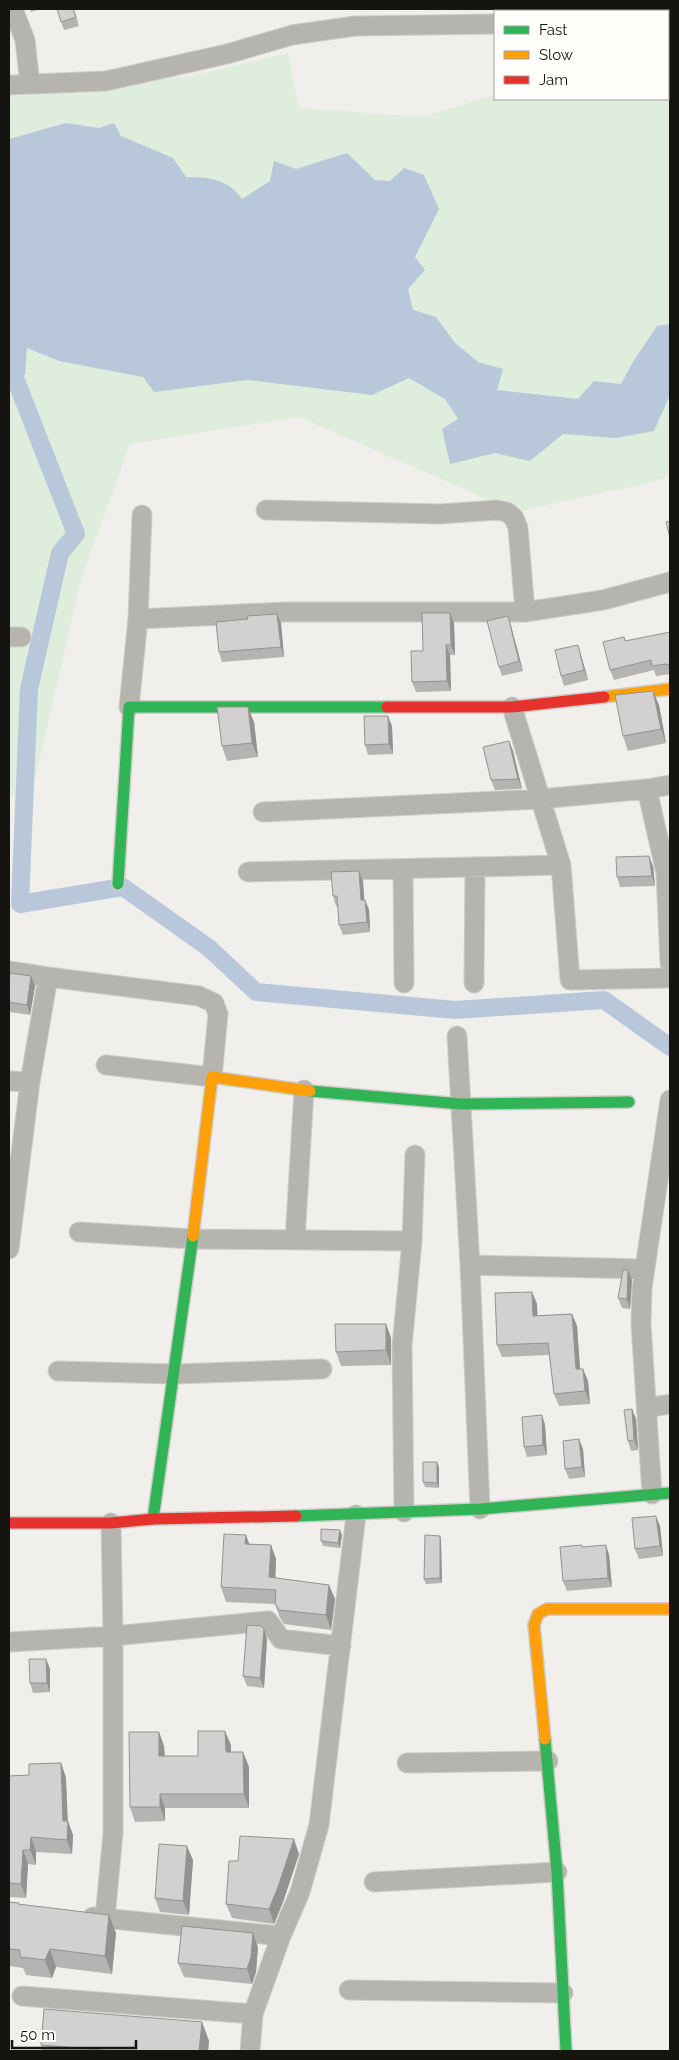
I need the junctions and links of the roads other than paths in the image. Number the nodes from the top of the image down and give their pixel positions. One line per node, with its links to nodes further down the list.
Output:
1 (13, 9): 3 (street)
2 (494, 24): 3 (street)
3 (30, 84): 4 (street)
4 (9, 85)
5 (266, 510): 8 (street)
6 (142, 515): 9 (street)
7 (670, 582): 8 (street)
8 (525, 612): 9 (street)
9 (138, 619): 11 (street)
10 (670, 688): 12 (street)
11 (129, 707): 12 (street); 21 (street)
12 (512, 707): 15 (street)
13 (670, 785): 14 (street)
14 (647, 789): 15 (street); 22 (street)
15 (540, 799): 16 (street); 17 (street)
16 (263, 812)
17 (561, 865): 18 (street); 25 (street)
18 (475, 867): 19 (street); 27 (street)
19 (403, 869): 20 (street); 26 (street)
20 (248, 872)
21 (118, 884)
22 (670, 963)
23 (9, 971): 24 (street)
24 (48, 978): 30 (street); 32 (street)
25 (670, 978)
26 (404, 983)
27 (474, 983)
28 (457, 1036): 36 (street)
29 (106, 1065): 30 (street)
30 (212, 1077): 33 (street); 40 (street)
31 (9, 1081): 32 (street)
32 (30, 1082): 38 (street)
33 (304, 1090): 36 (street); 41 (street)
34 (670, 1100): 45 (street)
35 (629, 1102): 36 (street)
36 (461, 1104): 44 (street)
37 (415, 1155): 42 (street)
38 (13, 1193): 43 (street)
39 (79, 1232): 40 (street)
40 (193, 1239): 41 (street); 48 (street)
41 (295, 1240): 42 (street)
42 (412, 1240): 53 (street)
43 (9, 1249)
44 (470, 1265): 45 (street); 52 (street)
45 (644, 1269): 50 (street)
46 (322, 1369): 48 (street)
47 (58, 1371): 48 (street)
48 (174, 1374): 55 (street)
49 (670, 1404): 50 (street)
50 (647, 1408): 51 (street)
51 (661, 1493): 52 (street)
52 (480, 1509): 53 (street)
53 (404, 1512): 54 (street)
54 (356, 1515): 55 (street); 61 (street)
55 (153, 1519): 57 (street)
56 (9, 1523): 57 (street)
57 (111, 1523): 59 (street)
58 (670, 1610): 62 (street)
59 (113, 1636): 60 (street); 61 (street); 67 (street)
60 (9, 1642)
61 (341, 1646): 68 (street)
62 (548, 1761): 63 (street); 64 (street)
63 (407, 1763)
64 (557, 1872): 65 (street); 70 (street)
65 (374, 1882)
66 (76, 1915): 67 (street)
67 (104, 1918): 68 (street)
68 (281, 1936): 72 (street)
69 (349, 1990): 70 (street)
70 (563, 1994): 74 (street)
71 (22, 1996): 72 (street)
72 (253, 2014): 73 (street)
73 (250, 2051)
74 (566, 2051)

